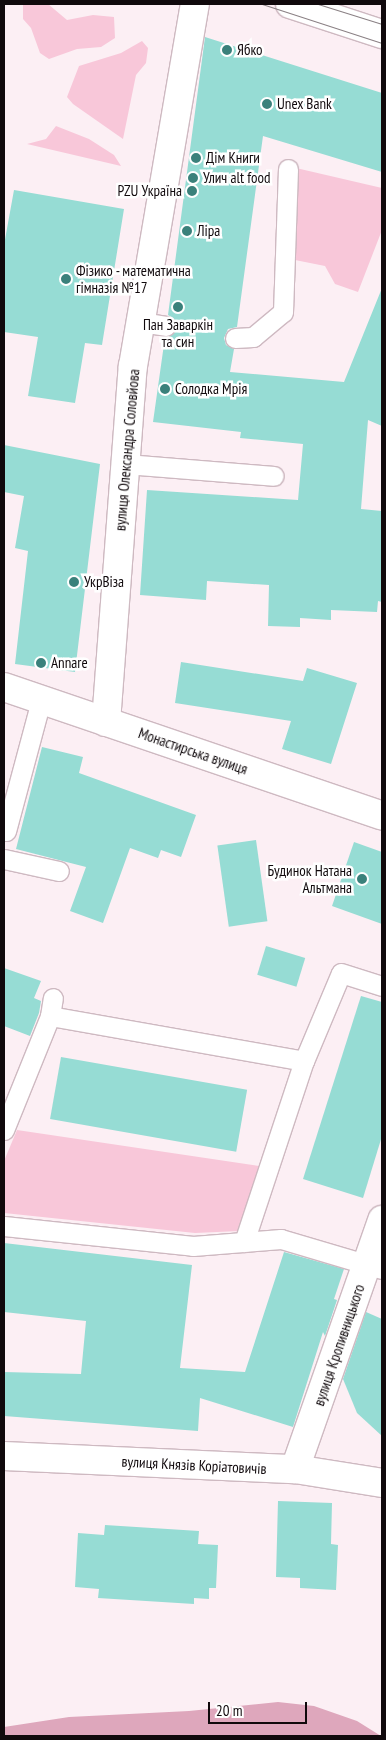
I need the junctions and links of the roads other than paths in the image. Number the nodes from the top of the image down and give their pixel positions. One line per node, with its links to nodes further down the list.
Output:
1 (195, 4): 6 (street, вулиця Олександра Соловйова)
2 (290, 4): 3 (street)
3 (382, 34)
4 (288, 169): 5 (lane)
5 (235, 338)
6 (126, 464): 7 (lane); 10 (street, вулиця Олександра Соловйова)
7 (274, 476)
8 (4, 687): 9 (street, Монастирська вулиця)
9 (41, 700): 10 (street, Монастирська вулиця); 12 (lane)
10 (106, 722): 11 (street, Монастирська вулиця)
11 (382, 816)
12 (6, 831)
13 (4, 859): 14 (lane)
14 (59, 871)
15 (382, 986): 16 (lane)
16 (304, 1061): 17 (lane); 20 (lane)
17 (4, 1130)
18 (382, 1220): 21 (street, вулиця Кропивницького)
19 (4, 1226): 20 (lane)
20 (244, 1242): 21 (lane)
21 (375, 1267): 23 (street, вулиця Кропивницького)
22 (4, 1456): 23 (street, вулиця Князів Коріатовичів)
23 (295, 1469): 24 (street, вулиця Князів Коріатовичів)
24 (382, 1483)

